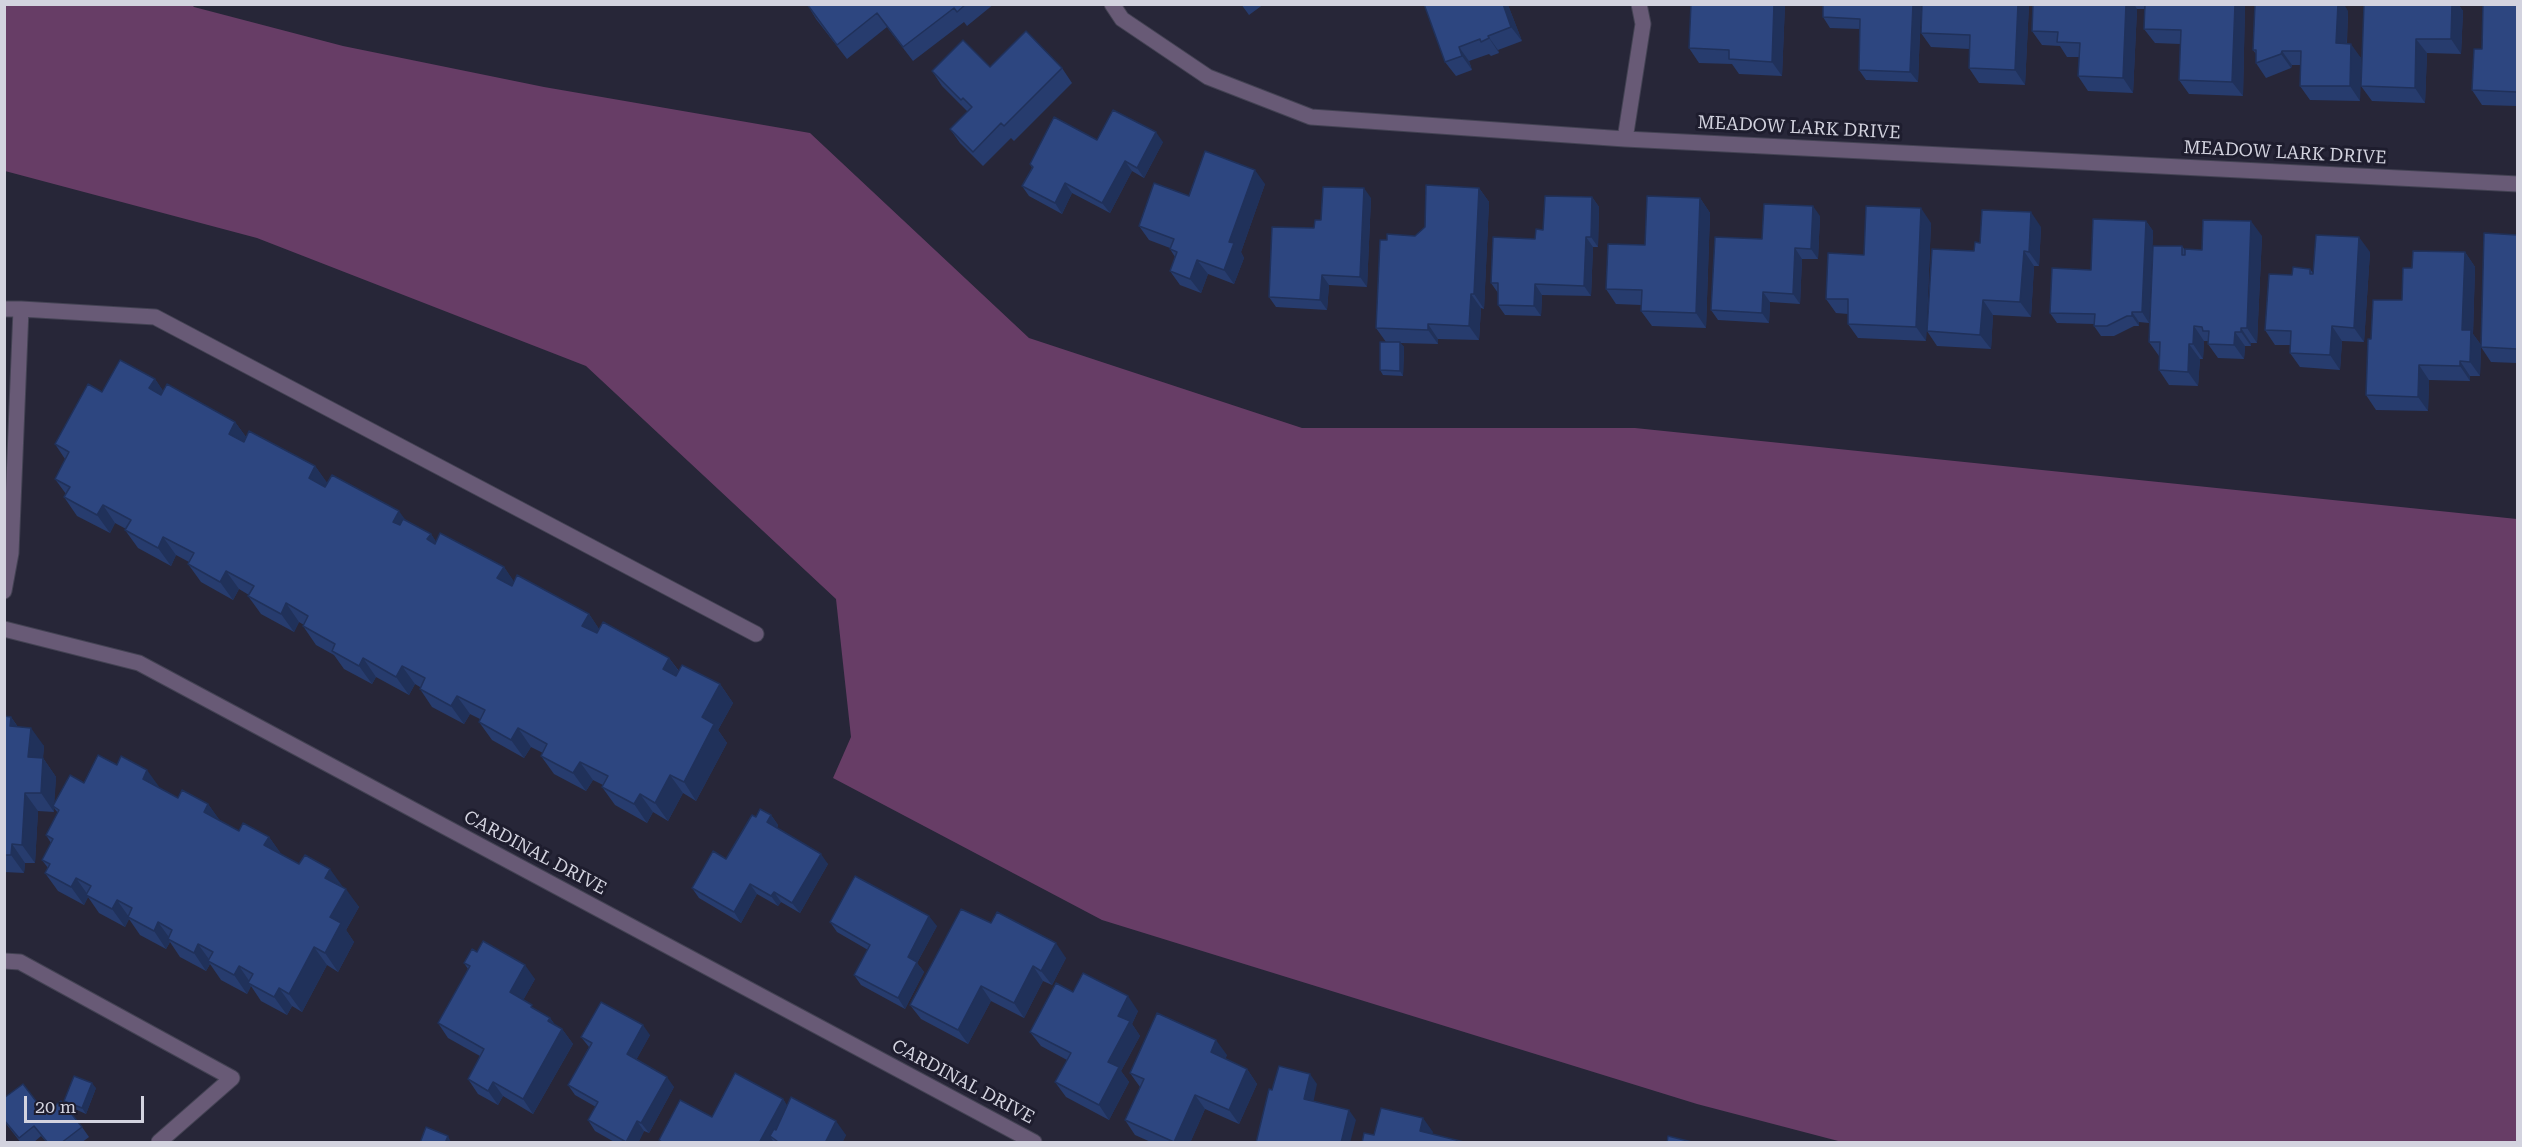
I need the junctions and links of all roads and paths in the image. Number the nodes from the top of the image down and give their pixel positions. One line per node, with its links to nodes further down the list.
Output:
1 (1112, 4): 3 (street, MEADOW LARK DRIVE)
2 (1639, 4): 3 (street)
3 (1625, 139): 4 (street, MEADOW LARK DRIVE)
4 (2517, 184)
5 (4, 309): 6 (street)
6 (21, 309): 7 (street); 9 (street)
7 (4, 591)
8 (4, 629): 12 (street, CARDINAL DRIVE)
9 (756, 634)
10 (4, 961): 11 (street)
11 (159, 1143)
12 (1034, 1143)

